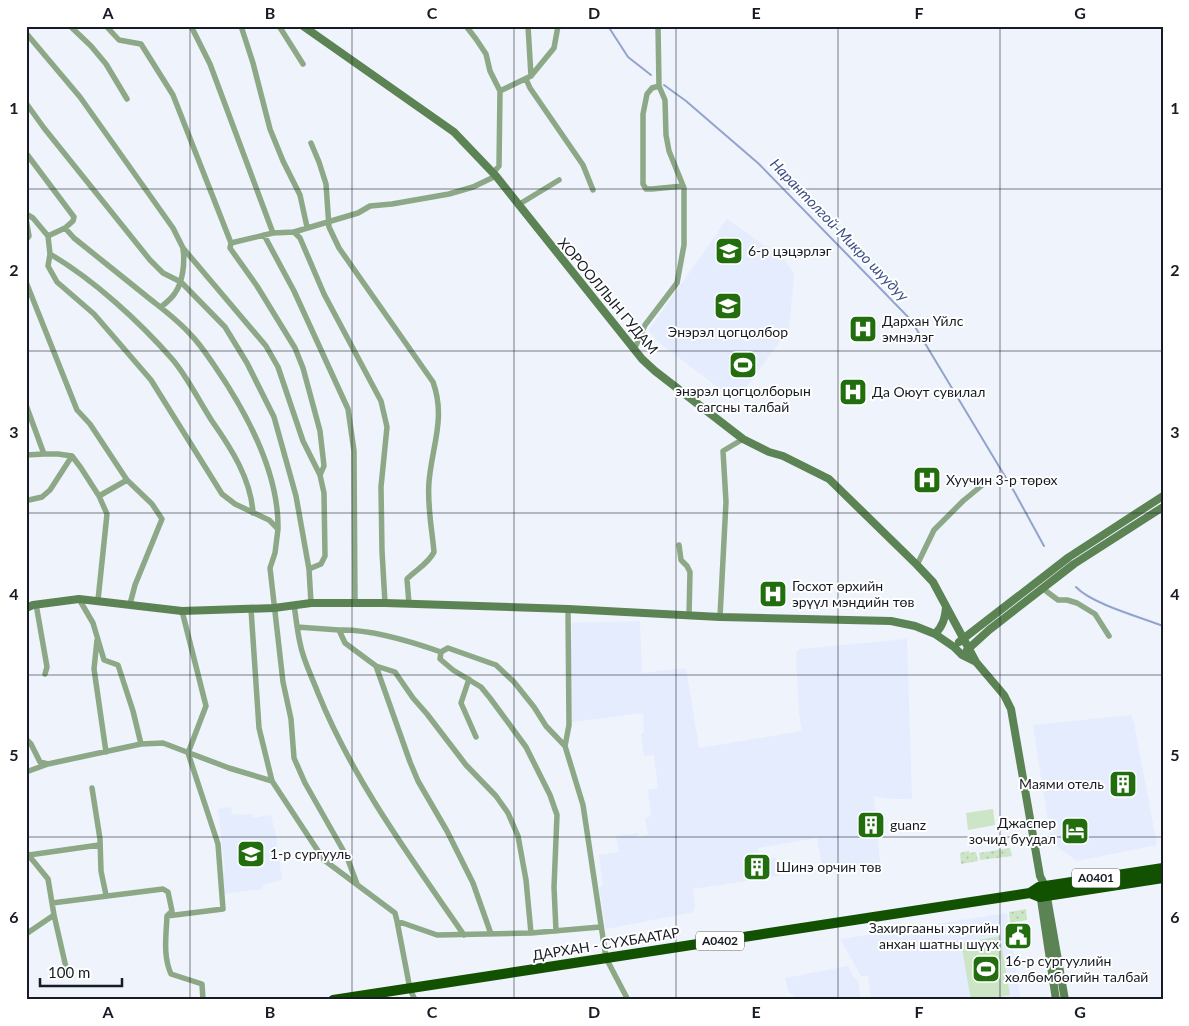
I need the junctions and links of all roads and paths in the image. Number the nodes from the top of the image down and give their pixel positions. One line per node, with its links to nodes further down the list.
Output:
1 (70, 26): 16 (street)
2 (106, 26): 35 (street)
3 (191, 26): 31 (street)
4 (241, 26): 28 (street)
5 (279, 26): 12 (street)
6 (303, 26): 20 (street, ХОРООЛЛЫН ГУДАМ)
7 (466, 26): 15 (street)
8 (528, 26): 13 (street)
9 (558, 26): 13 (street)
10 (658, 26): 14 (street)
11 (26, 33): 36 (street)
12 (303, 64)
13 (528, 78): 15 (street); 23 (street)
14 (659, 86): 22 (street); 22 (street)
15 (500, 91): 20 (street)
16 (127, 100)
17 (26, 103): 39 (street)
18 (310, 143): 27 (street)
19 (26, 153): 29 (street)
20 (494, 174): 24 (street, ХОРООЛЛЫН ГУДАМ); 27 (street)
21 (559, 180): 24 (street)
22 (683, 186): 41 (street)
23 (593, 190)
24 (518, 205): 41 (street, ХОРООЛЛЫН ГУДАМ)
25 (26, 214): 33 (street)
26 (26, 219): 34 (street)
27 (328, 222): 28 (street); 67 (street)
28 (307, 227): 30 (street)
29 (65, 228): 33 (street); 40 (street)
30 (294, 232): 31 (street); 64 (street)
31 (273, 233): 32 (street)
32 (264, 235): 35 (street); 63 (street)
33 (48, 236): 37 (street)
34 (26, 240)
35 (231, 243): 47 (street)
36 (183, 248): 39 (street); 47 (street)
37 (50, 254): 54 (street); 54 (street)
38 (26, 282): 48 (street)
39 (180, 282): 40 (street); 58 (street)
40 (161, 308): 55 (street)
41 (634, 350): 43 (street, ХОРООЛЛЫН ГУДАМ)
42 (26, 405): 44 (street)
43 (743, 439): 57 (street, ХОРООЛЛЫН ГУДАМ); 76 (street)
44 (44, 454): 45 (street); 46 (street)
45 (26, 455)
46 (72, 456): 50 (street); 52 (street)
47 (320, 475): 58 (street)
48 (128, 480): 50 (street); 66 (street)
49 (986, 482): 57 (street)
50 (99, 496): 61 (street)
51 (1163, 496): 82 (street)
52 (29, 500)
53 (1163, 507): 59 (street)
54 (253, 513): 55 (street)
55 (278, 529): 71 (street)
56 (679, 545): 75 (street)
57 (918, 564): 69 (street, ХОРООЛЛЫН ГУДАМ)
58 (309, 570): 62 (street)
59 (1042, 588): 80 (street); 84 (street)
60 (79, 599): 61 (street); 65 (street); 81 (street)
61 (98, 600): 66 (street)
62 (311, 603): 63 (street); 68 (street)
63 (355, 603): 64 (street)
64 (385, 603): 67 (street)
65 (36, 604): 70 (street); 89 (street)
66 (130, 604): 74 (street)
67 (409, 604): 72 (street)
68 (294, 605): 71 (street); 77 (street)
69 (946, 605): 79 (street); 82 (street, ХОРООЛЛЫН ГУДАМ)
70 (27, 607)
71 (274, 608): 73 (street); 105 (street)
72 (568, 609): 75 (street); 94 (street)
73 (251, 610): 74 (street); 99 (street)
74 (182, 611): 96 (street)
75 (688, 616): 76 (street)
76 (720, 617): 79 (street)
77 (297, 627): 78 (street); 117 (street)
78 (339, 630): 85 (street); 88 (street)
79 (935, 634): 83 (street)
80 (1109, 636)
81 (97, 638): 93 (street); 95 (street)
82 (963, 639): 83 (street); 84 (street, ХОРООЛЛЫН ГУДАМ)
83 (954, 647): 86 (street)
84 (970, 647): 86 (street); 87 (street, ХОРООЛЛЫН ГУДАМ)
85 (440, 652): 90 (street); 94 (street)
86 (962, 655): 87 (street)
87 (976, 662): 106 (street)
88 (376, 666): 114 (street); 116 (street)
89 (45, 674)
90 (469, 679): 91 (street); 113 (street)
91 (476, 737)
92 (26, 739): 97 (street)
93 (141, 744): 95 (street); 96 (street)
94 (566, 746): 112 (street)
95 (106, 752): 97 (street)
96 (188, 753): 99 (street); 110 (street)
97 (48, 764): 98 (street)
98 (26, 772)
99 (272, 781): 105 (street)
100 (92, 788): 101 (street)
101 (99, 845): 102 (street); 107 (street)
102 (28, 854): 108 (street)
103 (1163, 868): 106 (highway, A0401)
104 (1163, 878): 106 (highway, A0401)
105 (357, 884): 111 (street)
106 (1040, 892): 118 (highway, ДАРХАН - СҮХБААТАР / A0402); 125 (street); 126 (street)
107 (106, 895): 108 (street); 110 (street)
108 (52, 903): 109 (street)
109 (54, 915): 115 (street); 119 (street)
110 (166, 916): 121 (street)
111 (397, 921): 117 (street); 120 (street)
112 (600, 927): 113 (street); 118 (street)
113 (556, 931): 114 (street)
114 (531, 932): 116 (street)
115 (26, 934)
116 (491, 934): 117 (street)
117 (464, 935)
118 (606, 958): 120 (highway, ДАРХАН - СҮХБААТАР / A0402); 124 (street)
119 (68, 976)
120 (410, 989): 122 (highway, ДАРХАН - СҮХБААТАР / A0402); 123 (street)
121 (204, 1000)
122 (336, 1000)
123 (415, 1000)
124 (628, 1000)
125 (1056, 1000)
126 (1065, 1000)

